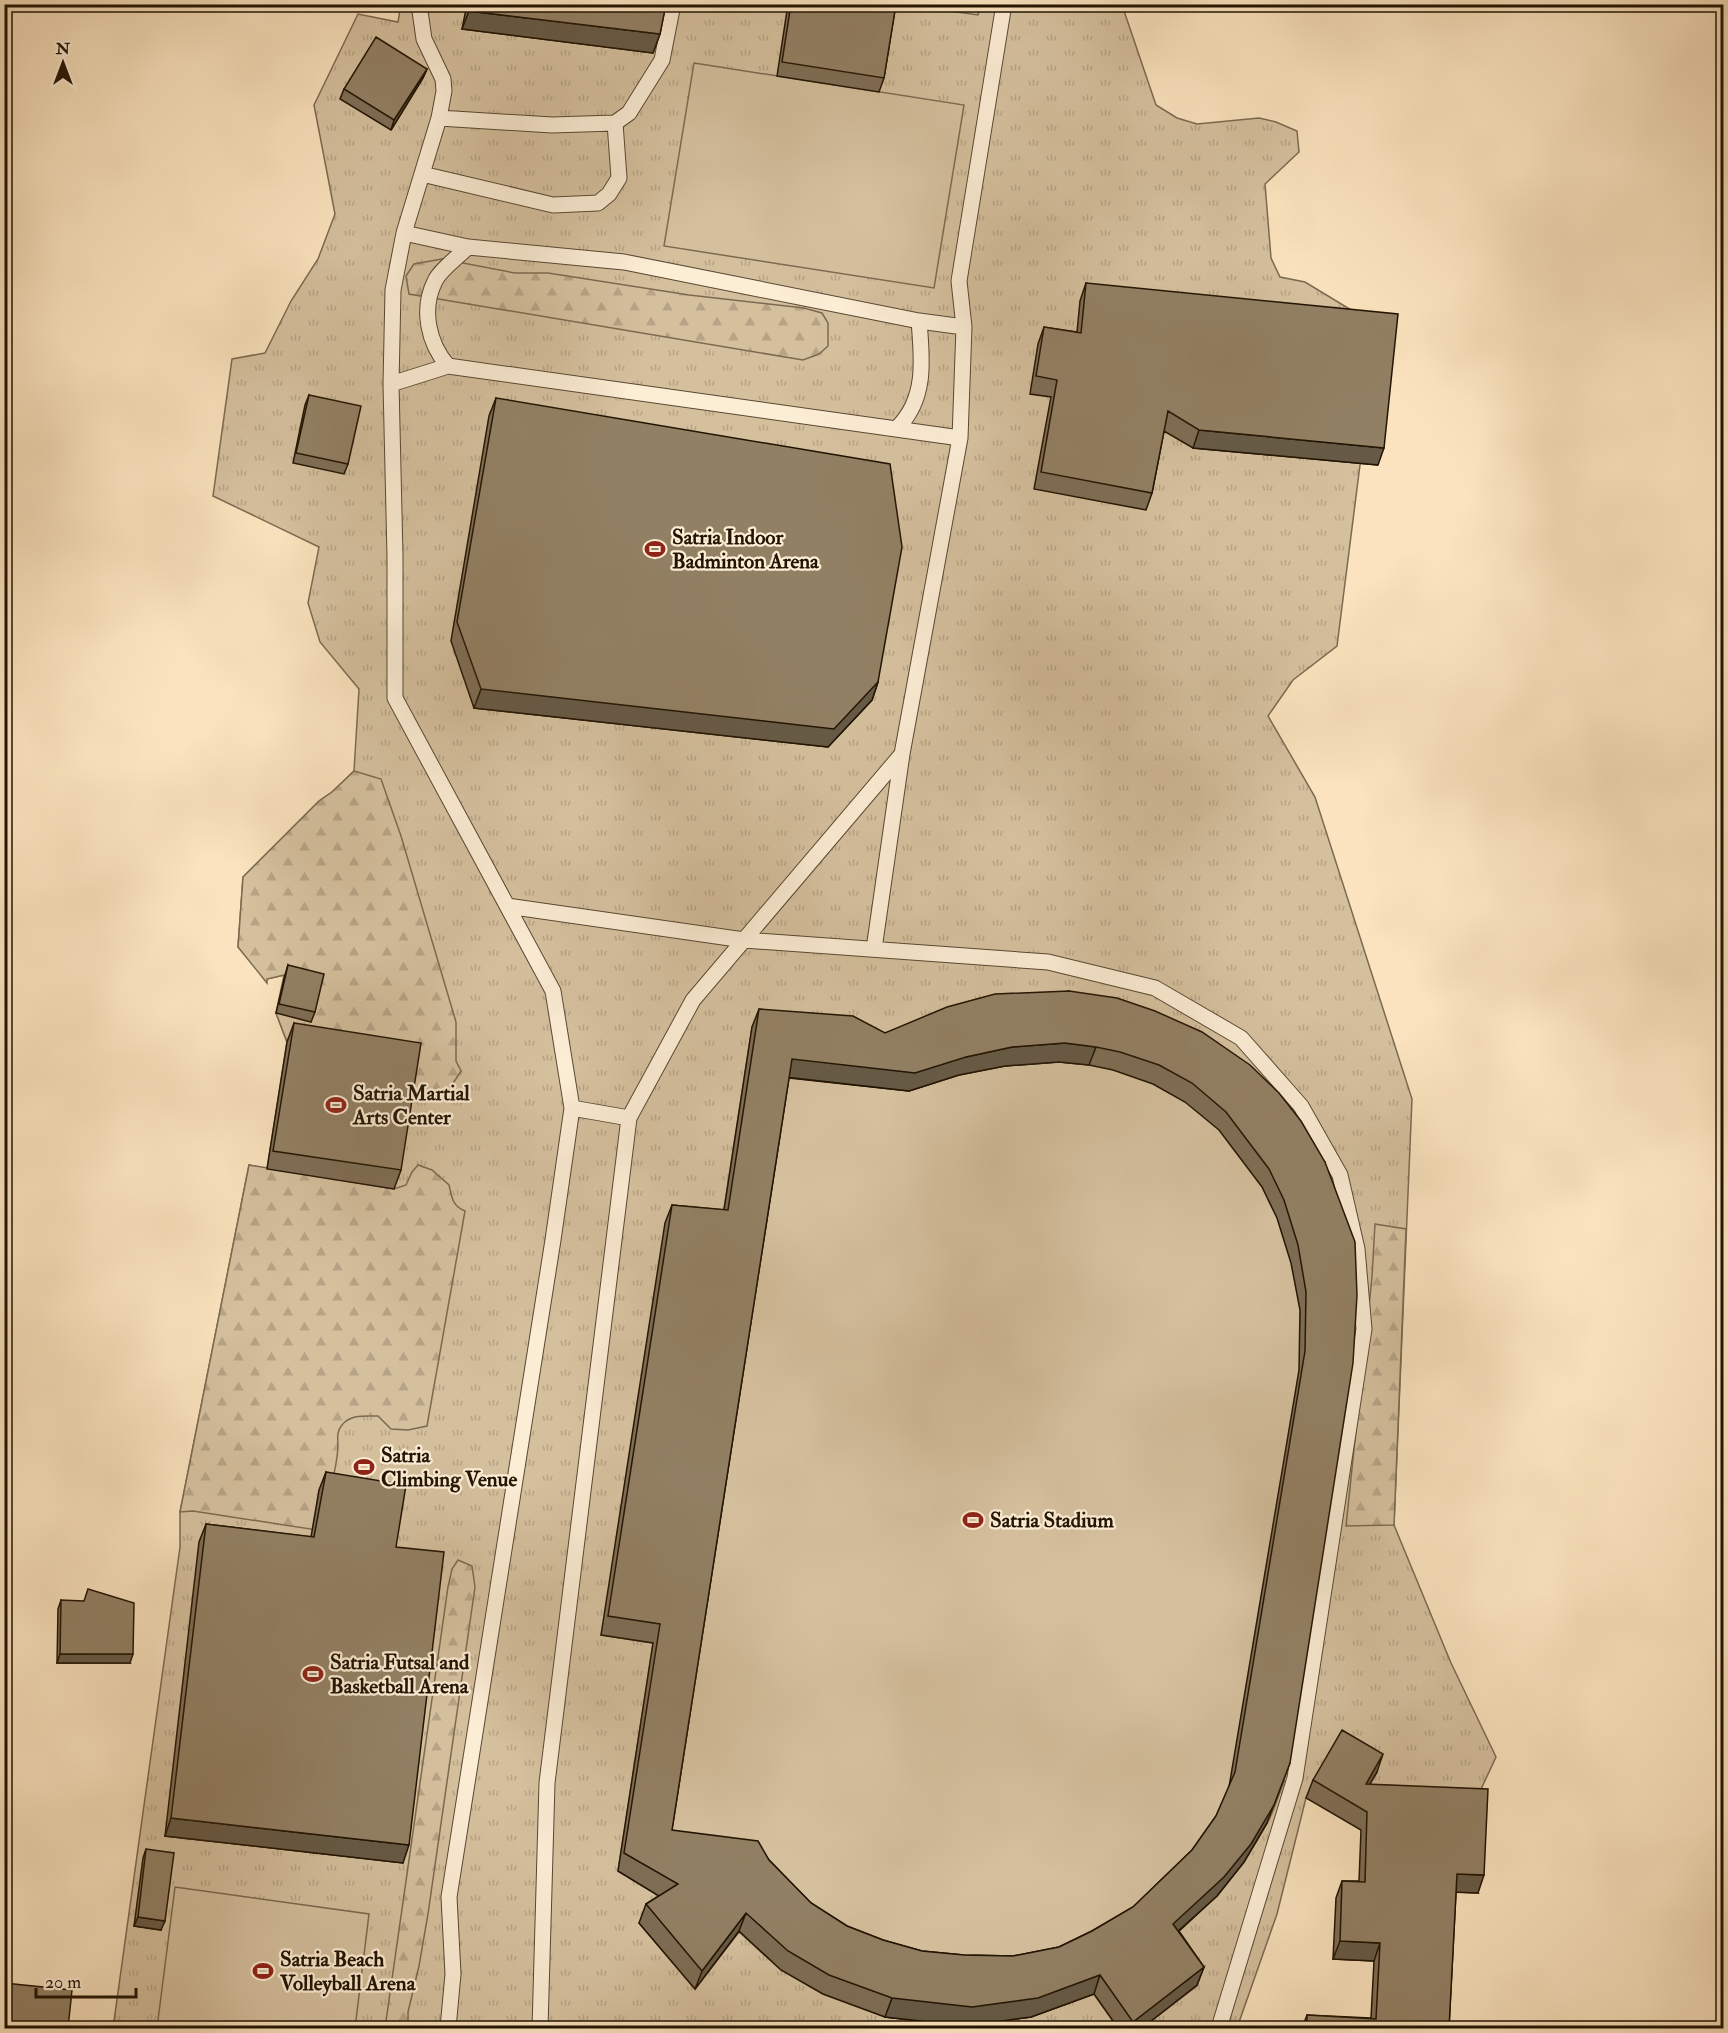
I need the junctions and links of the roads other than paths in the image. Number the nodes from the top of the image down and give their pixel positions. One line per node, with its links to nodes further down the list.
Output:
1 (419, 4): 4 (lane)
2 (673, 4): 5 (lane)
3 (1004, 4): 10 (lane)
4 (439, 118): 5 (lane); 6 (lane)
5 (615, 123): 6 (lane)
6 (422, 174): 7 (lane)
7 (404, 233): 8 (lane); 12 (lane)
8 (468, 247): 9 (lane); 11 (lane)
9 (919, 321): 10 (lane); 13 (lane)
10 (964, 327): 14 (lane)
11 (448, 366): 12 (lane); 13 (lane)
12 (391, 384): 16 (lane)
13 (898, 428): 14 (lane)
14 (960, 438): 15 (lane)
15 (902, 754): 17 (lane); 18 (lane)
16 (507, 906): 17 (lane); 19 (lane)
17 (744, 940): 18 (lane); 20 (lane)
18 (874, 949): 23 (lane)
19 (572, 1108): 20 (lane); 21 (lane)
20 (629, 1118): 22 (lane)
21 (448, 2028)
22 (540, 2028)
23 (1219, 2028)

